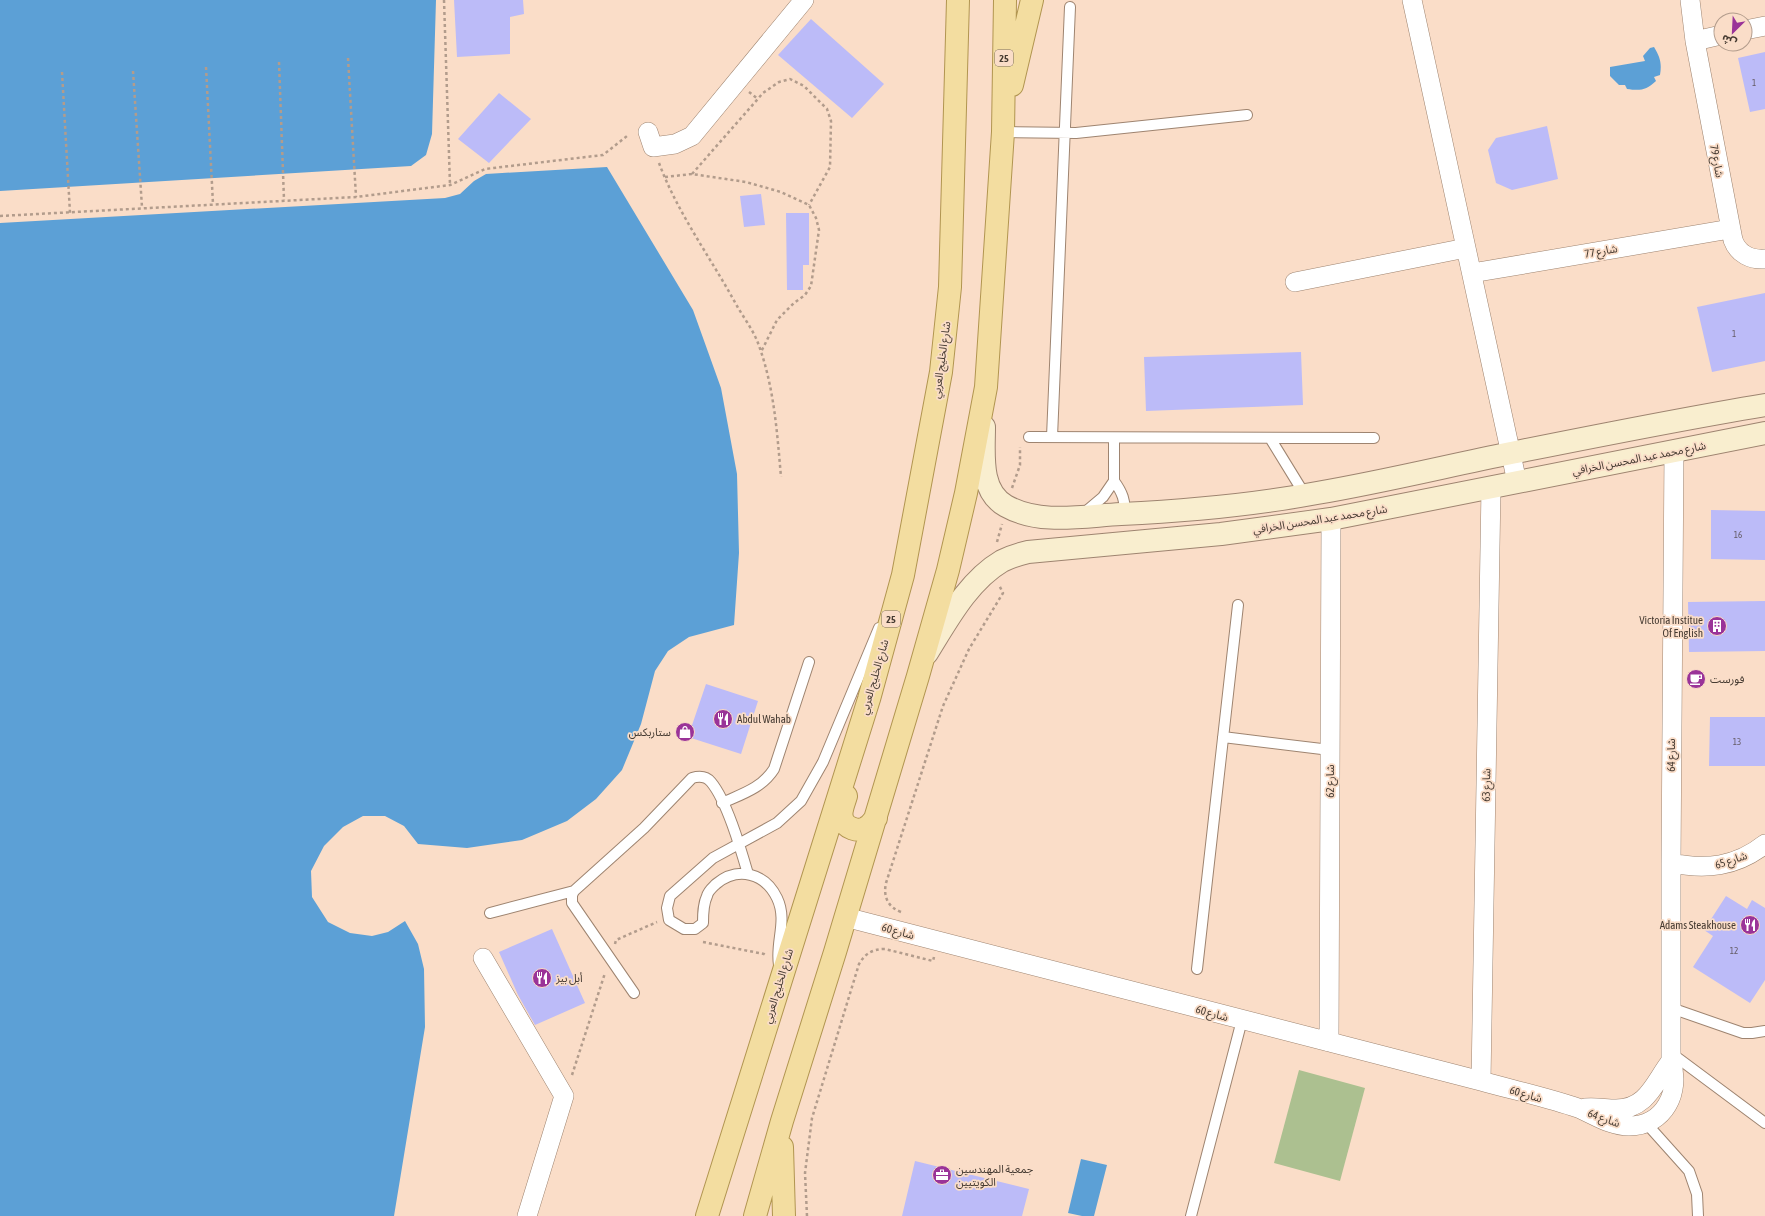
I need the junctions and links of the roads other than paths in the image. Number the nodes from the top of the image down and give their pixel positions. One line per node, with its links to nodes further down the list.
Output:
1 (804, 0): 15 (street)
2 (958, 0): 39 (main road, شارع الخليج العربي / 25)
3 (1005, 0): 13 (main road, 25)
4 (1032, 0): 13 (main road)
5 (1412, 0): 17 (street)
6 (1690, 0): 11 (street)
7 (1070, 7): 14 (lane)
8 (1765, 26): 9 (street)
9 (1753, 28)
10 (1713, 38): 11 (street)
11 (1695, 41): 16 (street, شارع 79)
12 (1247, 115): 14 (lane)
13 (1003, 125): 14 (lane); 21 (main road, 25)
14 (1065, 132): 25 (lane)
15 (650, 139)
16 (1730, 229): 18 (street, شارع 79); 19 (street, شارع 77)
17 (1466, 248): 19 (street); 20 (street)
18 (1765, 259)
19 (1472, 274): 30 (street)
20 (1295, 282)
21 (986, 387): 36 (main road); 42 (main road, 25)
22 (1765, 404): 30 (main road)
23 (1765, 432): 29 (main road, شارع محمد عبد المحسن الخرافي)
24 (1029, 437): 25 (lane)
25 (1052, 438): 26 (lane)
26 (1114, 438): 27 (lane); 31 (lane)
27 (1270, 438): 28 (lane); 34 (lane)
28 (1374, 438)
29 (1674, 450): 32 (main road, شارع محمد عبد المحسن الخرافي); 50 (street, شارع 64)
30 (1512, 453): 32 (street); 34 (main road)
31 (1114, 481): 35 (lane); 36 (lane)
32 (1517, 482): 33 (main road, شارع محمد عبد المحسن الخرافي)
33 (1490, 488): 37 (main road, شارع محمد عبد المحسن الخرافي); 64 (street, شارع 63)
34 (1305, 495): 35 (main road)
35 (1130, 514): 36 (main road); 38 (main road)
36 (1076, 517)
37 (1331, 519): 38 (main road, شارع محمد عبد المحسن الخرافي); 45 (street, شارع 62)
38 (1148, 541): 42 (main road, شارع محمد عبد المحسن الخرافي)
39 (903, 575): 43 (main road, شارع الخليج العربي / 25); 48 (lane)
40 (1238, 605): 44 (lane)
41 (809, 662): 46 (lane)
42 (922, 663): 47 (main road, 25)
43 (869, 699): 47 (main road); 57 (main road, شارع الخليج العربي / 25)
44 (1223, 737): 45 (lane); 56 (lane)
45 (1330, 750): 62 (street, شارع 62)
46 (722, 802): 48 (lane); 52 (lane)
47 (876, 818): 54 (main road, 25)
48 (739, 844): 51 (lane); 51 (lane)
49 (1765, 844): 50 (street, شارع 65)
50 (1671, 863): 59 (street, شارع 64)
51 (748, 874): 57 (lane)
52 (574, 891): 53 (lane); 58 (lane)
53 (490, 913)
54 (845, 917): 60 (street, شارع 60); 66 (main road, 25)
55 (483, 958): 69 (street)
56 (1197, 969)
57 (782, 972): 70 (main road, شارع الخليج العربي / 25)
58 (634, 993)
59 (1671, 1008): 61 (lane); 63 (street, شارع 64)
60 (1242, 1020): 62 (street, شارع 60); 73 (lane)
61 (1765, 1031)
62 (1329, 1042): 64 (street, شارع 60)
63 (1671, 1057): 65 (street, شارع 64); 67 (street, شارع 64); 68 (lane)
64 (1480, 1082): 65 (street, شارع 60)
65 (1579, 1109): 67 (street, شارع 64)
66 (782, 1121): 71 (main road, 25); 72 (main road)
67 (1646, 1123): 74 (lane)
68 (1765, 1123)
69 (527, 1216)
70 (707, 1216)
71 (755, 1216)
72 (784, 1216)
73 (1191, 1216)
74 (1698, 1216)

